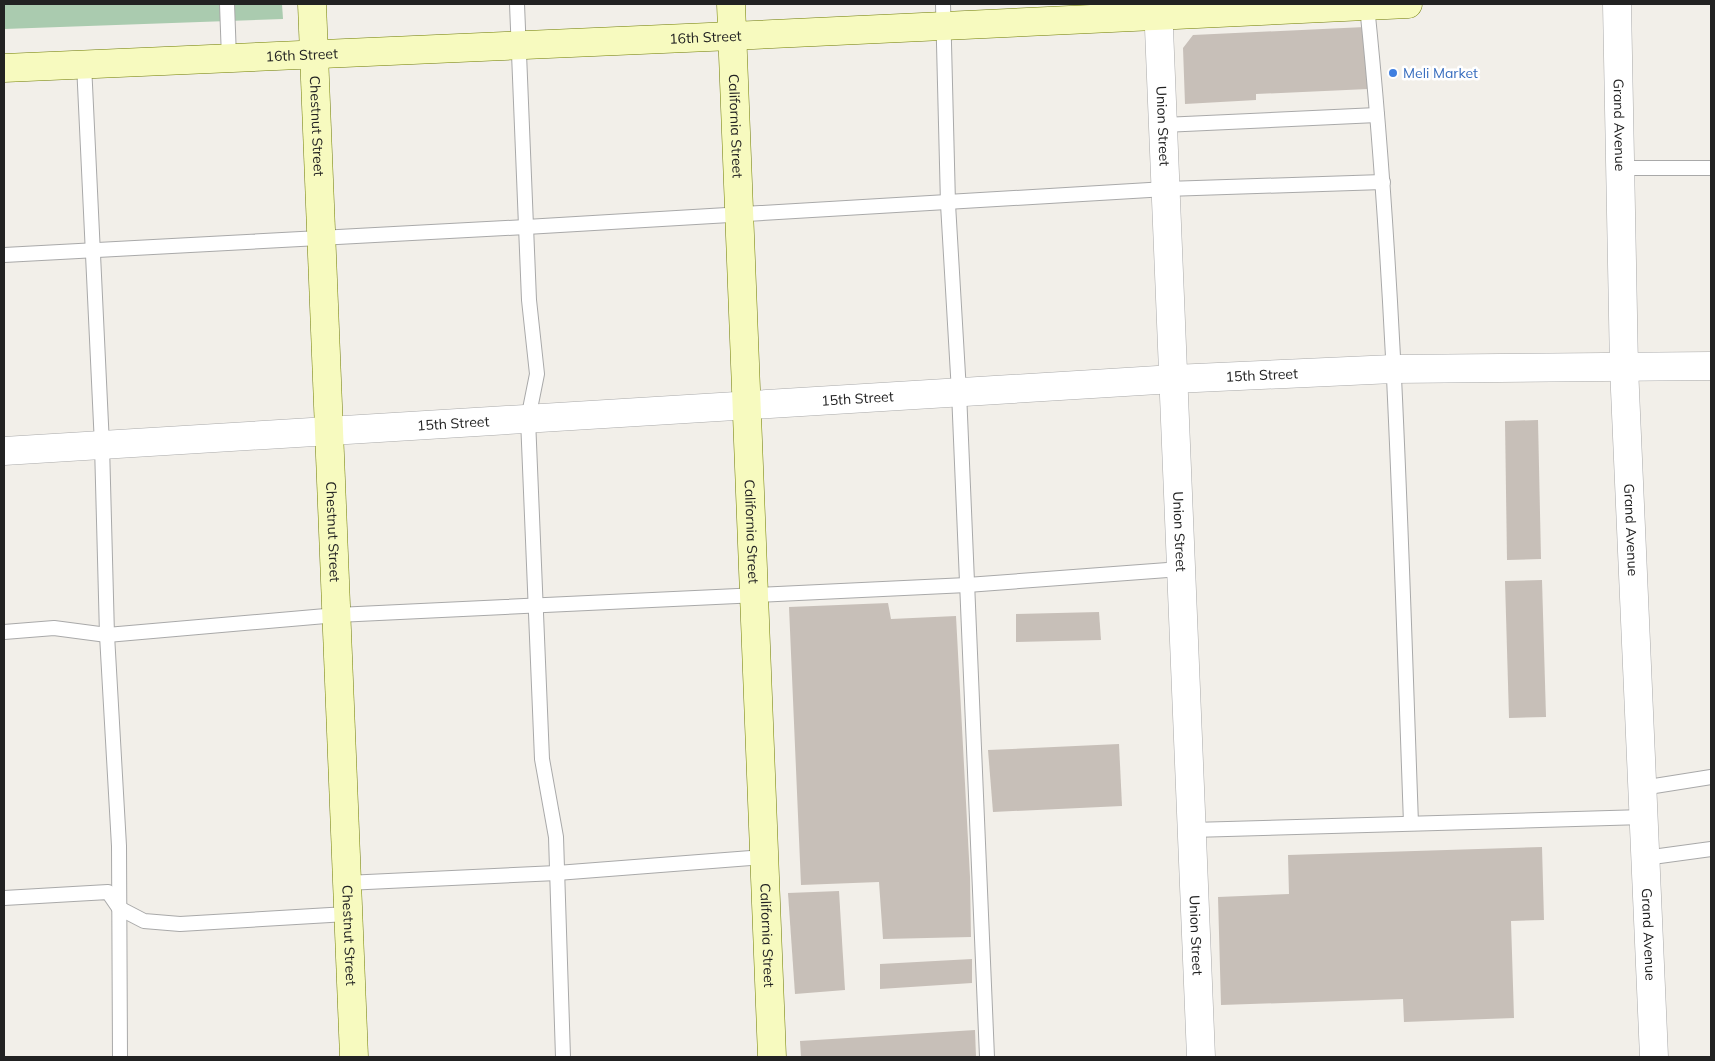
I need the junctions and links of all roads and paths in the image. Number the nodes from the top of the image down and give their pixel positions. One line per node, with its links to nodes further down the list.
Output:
1 (227, 4): 14 (lane)
2 (312, 4): 13 (street, Chestnut Street)
3 (517, 4): 12 (lane)
4 (731, 4): 11 (street, California Street)
5 (1408, 4): 7 (street, 16th Street)
6 (1617, 4): 19 (street, Grand Avenue)
7 (1367, 6): 8 (street, 16th Street); 17 (lane)
8 (1284, 7): 9 (street, 16th Street)
9 (1158, 10): 10 (street, 16th Street); 18 (street, Union Street)
10 (944, 15): 11 (street, 16th Street); 23 (lane)
11 (732, 36): 12 (street, 16th Street); 24 (street, California Street)
12 (518, 46): 13 (street, 16th Street); 25 (lane)
13 (314, 55): 14 (street, 16th Street); 26 (street, Chestnut Street)
14 (229, 58): 15 (street, 16th Street)
15 (84, 64): 16 (street, 16th Street); 27 (lane)
16 (4, 68)
17 (1377, 115): 18 (lane); 21 (lane)
18 (1163, 124): 22 (street, Union Street)
19 (1620, 168): 20 (lane); 30 (street, Grand Avenue)
20 (1711, 168)
21 (1383, 182): 22 (lane); 31 (lane)
22 (1166, 190): 23 (lane); 32 (street, Union Street)
23 (948, 204): 24 (lane); 33 (lane)
24 (738, 214): 25 (lane); 34 (street, California Street)
25 (526, 227): 26 (lane); 35 (lane)
26 (322, 239): 27 (lane); 36 (street, Chestnut Street)
27 (93, 250): 28 (lane); 37 (lane)
28 (4, 255)
29 (1711, 366): 30 (street, 15th Street)
30 (1624, 367): 31 (street, 15th Street); 47 (street, Grand Avenue)
31 (1393, 369): 32 (street, 15th Street); 49 (lane)
32 (1174, 379): 33 (street, 15th Street); 39 (street, Union Street)
33 (959, 392): 34 (street, 15th Street); 40 (lane)
34 (745, 405): 35 (street, 15th Street); 41 (street, California Street)
35 (528, 419): 36 (street, 15th Street); 42 (lane)
36 (329, 431): 37 (street, 15th Street); 43 (street, Chestnut Street)
37 (102, 445): 38 (street, 15th Street); 45 (lane)
38 (4, 451)
39 (1181, 569): 40 (lane); 50 (street, Union Street)
40 (967, 585): 41 (lane); 63 (lane)
41 (753, 595): 42 (lane); 52 (street, California Street)
42 (536, 607): 43 (lane); 54 (lane)
43 (336, 615): 45 (lane); 55 (street, Chestnut Street)
44 (4, 632): 45 (lane)
45 (107, 635): 57 (lane)
46 (1711, 777): 47 (lane)
47 (1642, 788): 48 (street, Grand Avenue)
48 (1644, 817): 49 (lane); 53 (street, Grand Avenue)
49 (1411, 823): 50 (lane)
50 (1192, 830): 64 (street, Union Street)
51 (1711, 850): 53 (lane)
52 (764, 857): 54 (lane); 62 (street, California Street)
53 (1645, 858): 65 (street, Grand Avenue)
54 (557, 874): 55 (lane); 61 (lane)
55 (346, 883): 58 (street, Chestnut Street)
56 (4, 898): 57 (lane)
57 (119, 908): 58 (lane); 59 (lane)
58 (347, 914): 60 (street, Chestnut Street)
59 (120, 1057)
60 (354, 1057)
61 (563, 1057)
62 (772, 1057)
63 (987, 1057)
64 (1201, 1057)
65 (1654, 1057)

